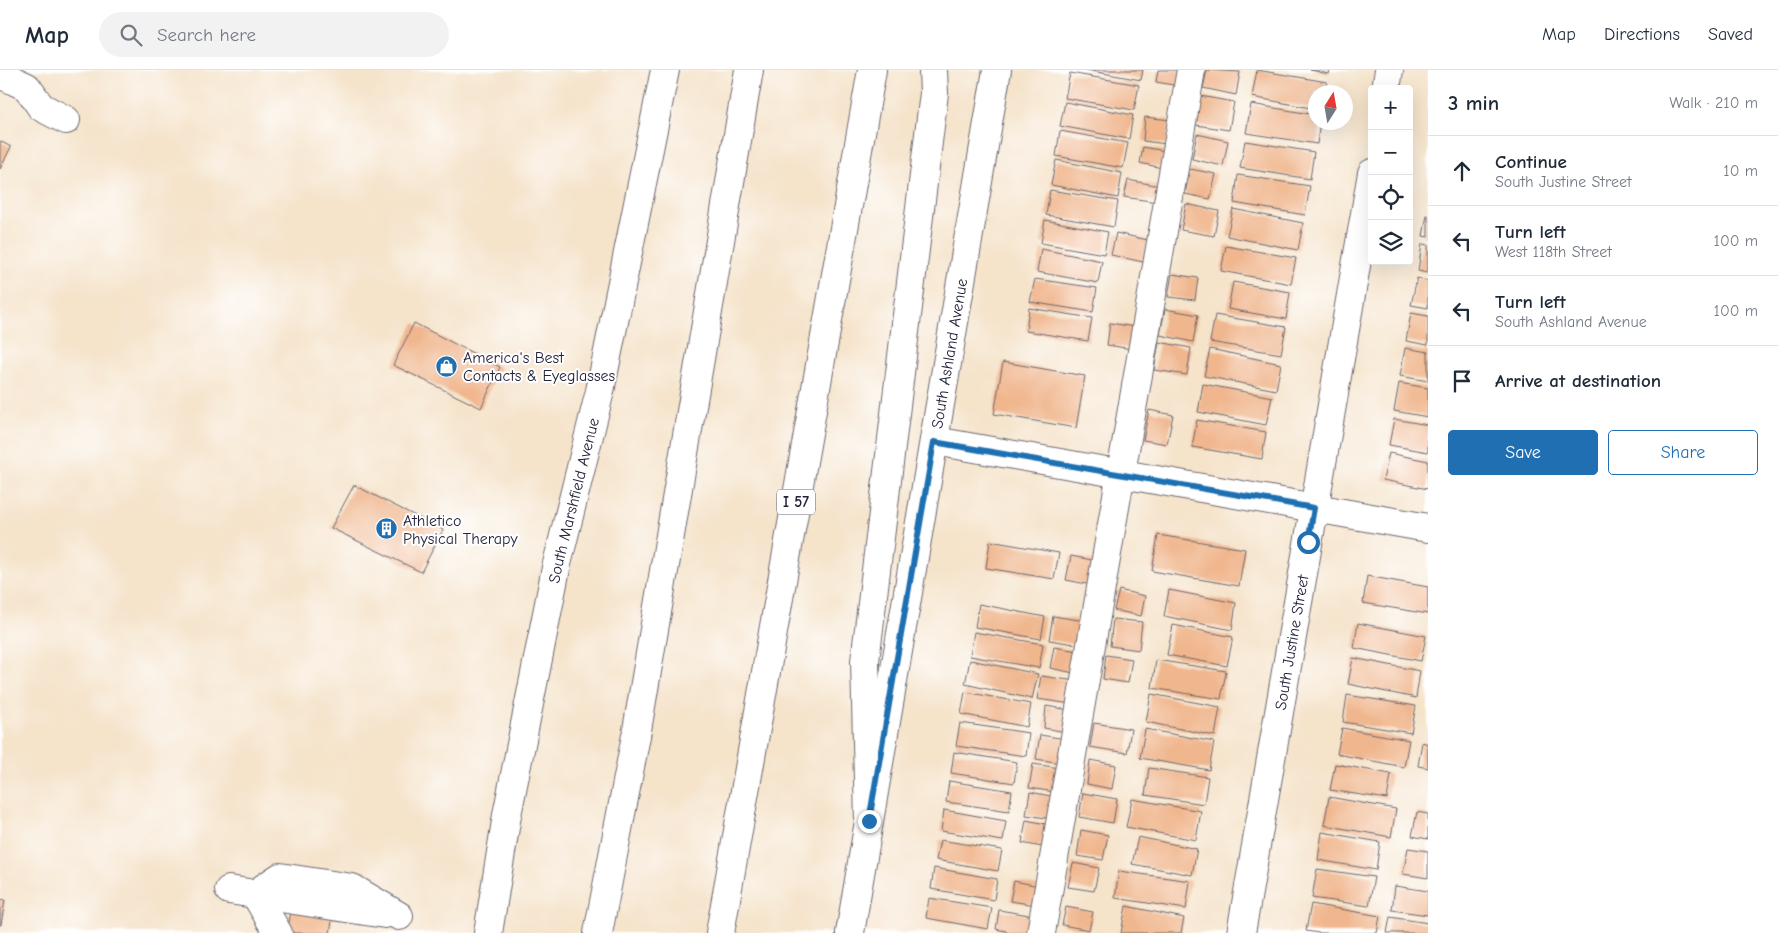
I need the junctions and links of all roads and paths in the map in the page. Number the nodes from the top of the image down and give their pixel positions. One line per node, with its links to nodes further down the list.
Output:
1 (665, 70): 21 (main road, South Marshfield Avenue)
2 (750, 70): 22 (main road)
3 (872, 70): 23 (main road, I 57)
4 (933, 70): 18 (main road)
5 (997, 70): 14 (main road, South Ashland Avenue)
6 (1191, 70): 15 (main road)
7 (1389, 70): 9 (main road)
8 (0, 74): 11 (main road)
9 (1387, 85)
10 (0, 91): 11 (main road)
11 (42, 107): 12 (main road)
12 (66, 120)
13 (1372, 175): 16 (main road, South Justine Street)
14 (934, 442): 15 (main road); 18 (main road, South Ashland Avenue)
15 (1120, 474): 16 (main road); 25 (main road)
16 (1314, 508): 17 (main road); 26 (main road, South Justine Street)
17 (1428, 528)
18 (869, 821): 24 (main road, South Ashland Avenue)
19 (257, 907): 20 (main road); 20 (main road)
20 (397, 924)
21 (488, 933)
22 (598, 933)
23 (720, 933)
24 (850, 933)
25 (1041, 933)
26 (1241, 933)

